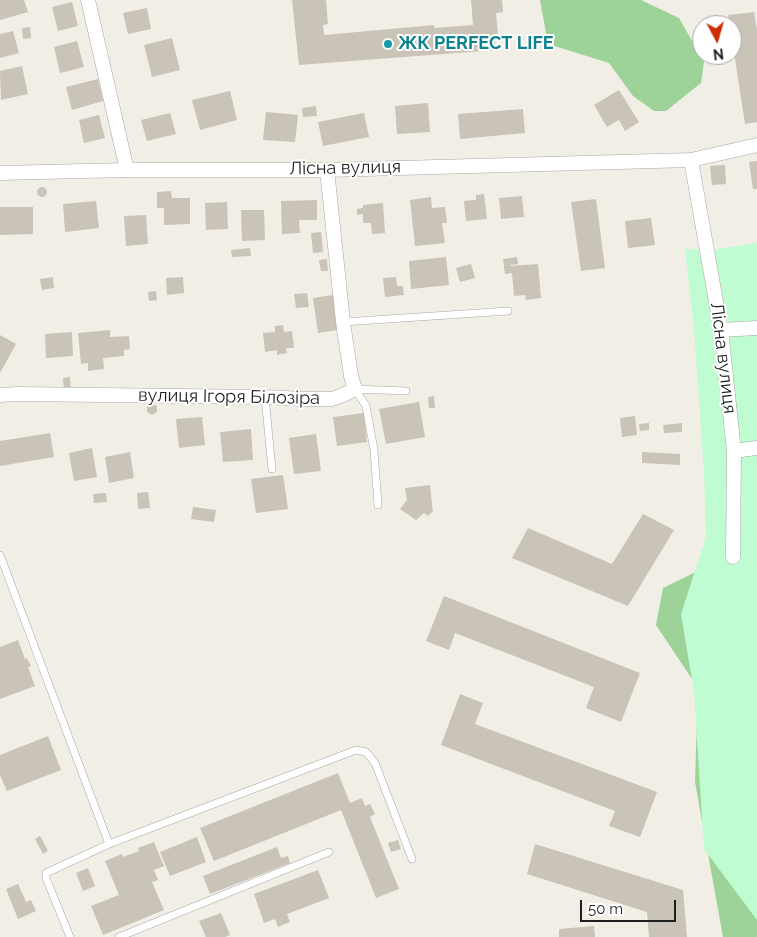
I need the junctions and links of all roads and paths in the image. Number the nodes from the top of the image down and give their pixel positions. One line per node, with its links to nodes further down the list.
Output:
1 (88, 0): 4 (street)
2 (757, 145): 3 (street, Лісна вулиця)
3 (691, 160): 5 (street, Лісна вулиця); 10 (street, Лісна вулиця)
4 (127, 170): 5 (street, Лісна вулиця); 6 (street, Лісна вулиця)
5 (327, 170): 8 (street)
6 (0, 173)
7 (508, 310): 8 (lane)
8 (343, 322): 11 (street)
9 (757, 328): 10 (street)
10 (721, 330): 16 (street, Лісна вулиця)
11 (355, 389): 12 (lane); 14 (street, вулиця Ігоря Білозіра); 18 (lane)
12 (406, 391)
13 (0, 396): 14 (street, вулиця Ігоря Білозіра)
14 (265, 397): 17 (lane)
15 (757, 448): 16 (street)
16 (734, 451): 20 (street, Лісна вулиця)
17 (272, 469)
18 (378, 505)
19 (0, 555): 21 (lane)
20 (733, 557)
21 (109, 844): 23 (lane); 24 (lane)
22 (329, 852): 25 (lane)
23 (412, 859)
24 (70, 937)
25 (119, 937)

